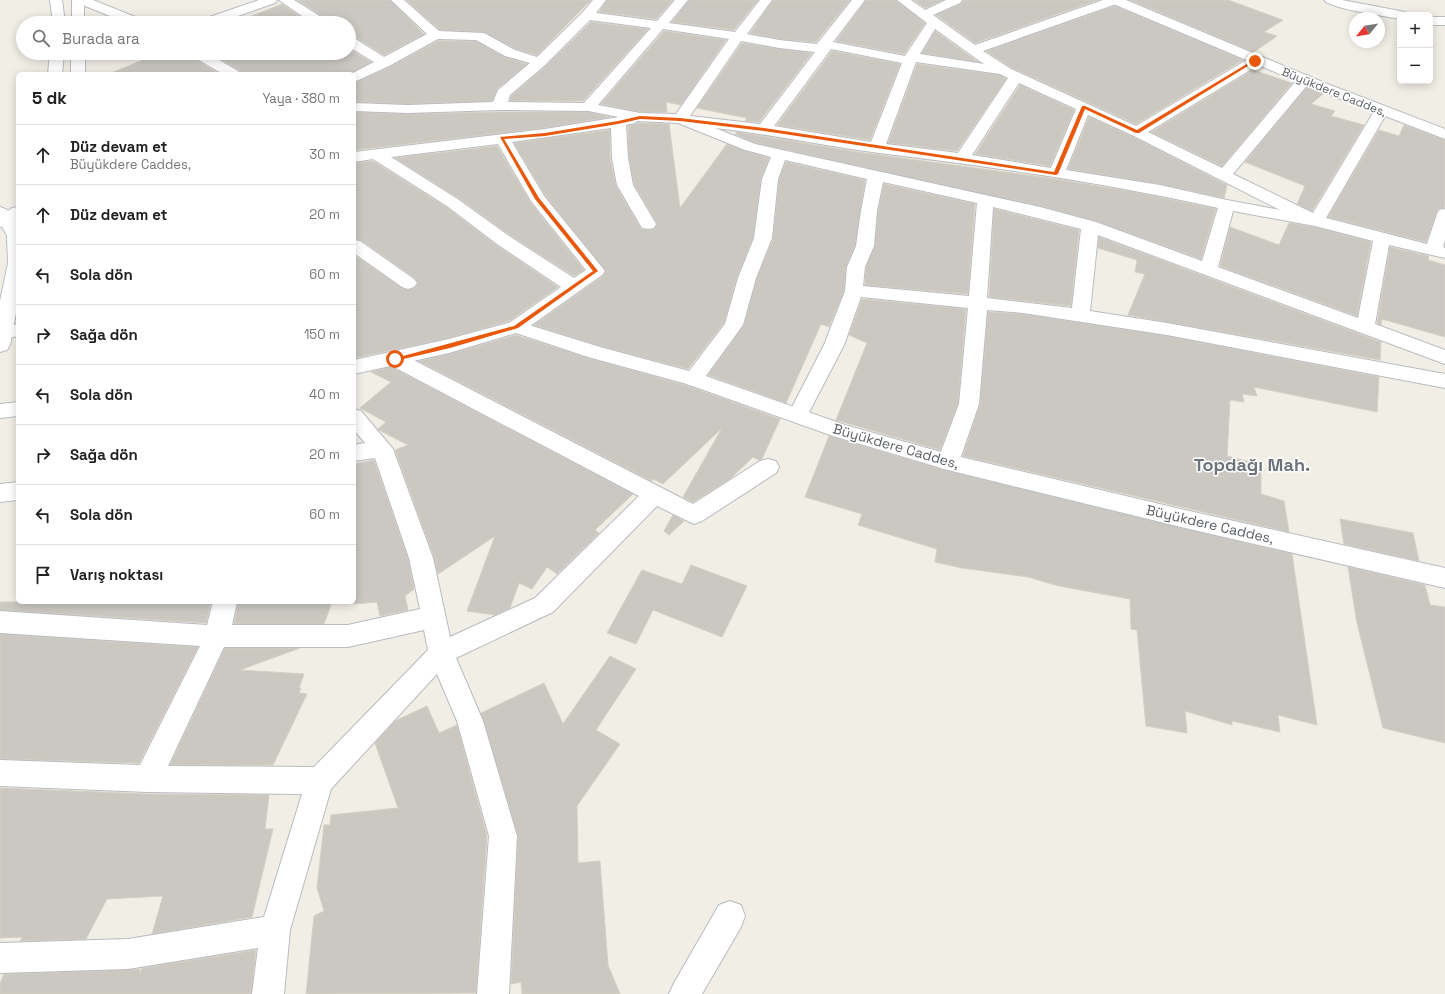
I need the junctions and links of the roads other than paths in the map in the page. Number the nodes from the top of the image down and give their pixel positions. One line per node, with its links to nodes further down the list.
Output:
1 (70, 0): 15 (street)
2 (78, 0): 18 (street)
3 (82, 0): 19 (street)
4 (271, 0): 20 (street)
5 (285, 0): 21 (street)
6 (397, 0): 27 (street)
7 (600, 0): 22 (street)
8 (682, 0): 26 (street)
9 (766, 0): 28 (street)
10 (859, 0): 30 (street)
11 (903, 0): 23 (street)
12 (956, 0): 23 (street)
13 (1115, 0): 31 (street); 36 (street, Büyükdere Caddes,)
14 (1330, 0): 16 (street)
15 (56, 1): 17 (street)
16 (1397, 14)
17 (59, 16)
18 (78, 16)
19 (121, 16)
20 (226, 16)
21 (310, 16)
22 (587, 16): 26 (street); 37 (street)
23 (928, 19): 31 (street); 32 (street)
24 (1433, 21): 25 (street)
25 (1445, 21)
26 (659, 25): 28 (street); 47 (street)
27 (436, 35): 37 (street); 38 (street)
28 (738, 36): 30 (street); 53 (street)
29 (356, 46): 38 (street)
30 (824, 46): 32 (street); 55 (street)
31 (972, 50): 42 (street)
32 (910, 59): 42 (street); 59 (street)
33 (56, 60): 39 (street)
34 (78, 60): 40 (street)
35 (209, 60): 41 (street)
36 (1255, 61): 44 (street, Büyükdere Caddes,); 56 (street)
37 (540, 62): 45 (street)
38 (384, 64): 43 (street)
39 (55, 72)
40 (78, 72)
41 (230, 72)
42 (1012, 74): 48 (street); 63 (street)
43 (356, 77)
44 (1305, 79): 50 (street, Büyükdere Caddes,); 65 (street)
45 (499, 106): 47 (street); 49 (street)
46 (356, 107): 49 (street)
47 (588, 107): 52 (street)
48 (1084, 107): 56 (street); 64 (street)
49 (408, 109): 51 (street)
50 (1381, 111): 57 (street, Büyükdere Caddes,); 71 (street)
51 (356, 116)
52 (640, 117): 53 (street); 54 (street)
53 (680, 119): 55 (street); 60 (street)
54 (618, 123): 58 (street); 72 (street)
55 (764, 129): 59 (street)
56 (1137, 132): 65 (street)
57 (1445, 134)
58 (502, 138): 61 (street); 82 (street)
59 (877, 148): 63 (street)
60 (780, 154): 66 (street); 92 (street)
61 (377, 155): 62 (street); 82 (street)
62 (356, 157)
63 (962, 158): 64 (street)
64 (1056, 174): 68 (street)
65 (1224, 175): 71 (street)
66 (876, 176): 67 (street); 83 (street)
67 (985, 201): 73 (street); 84 (street)
68 (1227, 205): 71 (street); 80 (street)
69 (1445, 214): 77 (street)
70 (6, 216): 74 (street)
71 (1316, 222): 75 (street)
72 (648, 224)
73 (1090, 226): 80 (street); 85 (street)
74 (13, 238): 78 (street)
75 (1382, 238): 77 (street); 87 (street)
76 (356, 246): 81 (street)
77 (1439, 252)
78 (16, 257)
79 (16, 270): 88 (street)
80 (1208, 270): 87 (street)
81 (408, 283)
82 (573, 286): 86 (street)
83 (854, 291): 84 (street); 96 (street)
84 (978, 303): 85 (street); 100 (street)
85 (1080, 316): 93 (street)
86 (516, 327): 90 (street); 92 (street, Büyükdere Caddes,)
87 (1365, 328): 89 (street)
88 (7, 336)
89 (1445, 357)
90 (395, 359): 91 (street); 104 (street)
91 (356, 367)
92 (693, 379): 96 (street, Büyükdere Caddes,)
93 (1445, 380)
94 (16, 409): 95 (street)
95 (0, 410)
96 (798, 415): 100 (street, Büyükdere Caddes,)
97 (356, 418): 98 (street)
98 (382, 449): 99 (street); 107 (street)
99 (356, 453)
100 (948, 462): 105 (street, Büyükdere Caddes,)
101 (768, 467): 104 (street)
102 (16, 491): 103 (street)
103 (0, 493)
104 (655, 494): 110 (street)
105 (1445, 578)
106 (225, 604): 109 (street)
107 (433, 617): 109 (street); 110 (street)
108 (0, 622): 109 (street)
109 (217, 636): 112 (street)
110 (441, 653): 113 (street); 118 (street)
111 (0, 773): 112 (street)
112 (148, 779): 113 (street)
113 (320, 781): 115 (street)
114 (730, 916): 119 (street)
115 (275, 930): 116 (street); 117 (street)
116 (0, 958)
117 (268, 994)
118 (493, 994)
119 (685, 994)

